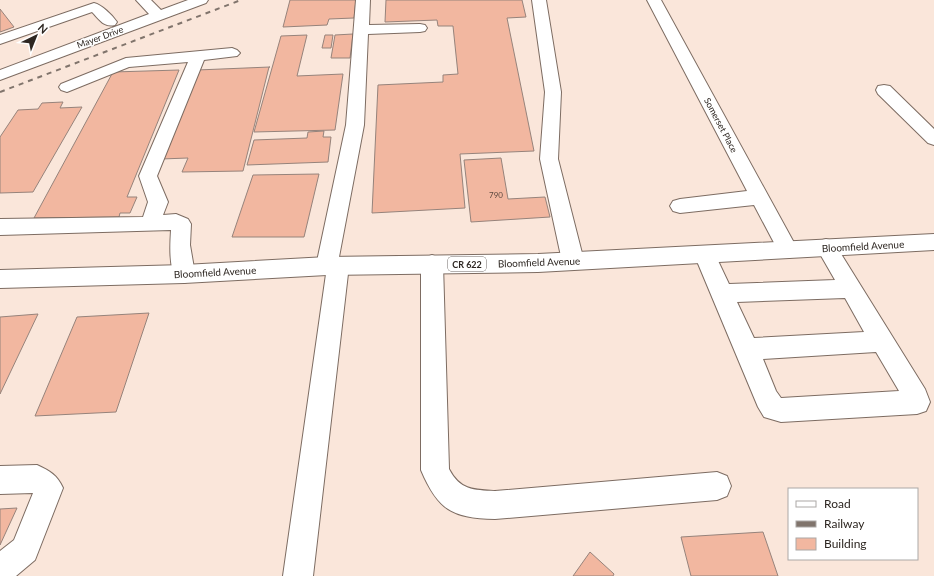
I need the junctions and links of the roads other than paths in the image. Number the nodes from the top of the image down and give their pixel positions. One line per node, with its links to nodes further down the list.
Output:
1 (200, 0): 5 (main road, Mayer Drive)
2 (363, 0): 8 (main road)
3 (539, 0): 25 (main road)
4 (654, 0): 17 (main road, Somerset Place)
5 (151, 7): 6 (main road); 13 (main road, Mayer Drive)
6 (110, 22): 9 (main road); 12 (main road)
7 (420, 28): 8 (main road)
8 (361, 30): 27 (main road)
9 (0, 40)
10 (232, 53): 11 (main road)
11 (198, 56): 14 (main road); 19 (main road)
12 (0, 63)
13 (0, 75)
14 (67, 87)
15 (884, 90): 16 (main road)
16 (934, 138)
17 (760, 197): 18 (main road); 23 (main road, Somerset Place)
18 (680, 206)
19 (150, 224): 20 (main road); 28 (main road)
20 (0, 227)
21 (934, 242): 22 (main road, Bloomfield Avenue / CR 622)
22 (826, 247): 23 (main road, Bloomfield Avenue / CR 622); 30 (main road)
23 (788, 250): 24 (main road, Bloomfield Avenue / CR 622)
24 (705, 254): 25 (main road, Bloomfield Avenue / CR 622); 31 (main road)
25 (573, 261): 26 (main road, Bloomfield Avenue / CR 622)
26 (432, 264): 27 (main road, Bloomfield Avenue / CR 622); 35 (main road)
27 (333, 266): 28 (main road, Bloomfield Avenue / CR 622); 37 (main road)
28 (184, 274): 29 (main road, Bloomfield Avenue / CR 622)
29 (0, 279)
30 (851, 290): 31 (main road); 32 (main road)
31 (723, 293): 33 (main road)
32 (882, 341): 33 (main road); 33 (main road)
33 (747, 349)
34 (0, 480): 36 (main road)
35 (717, 486)
36 (0, 570)
37 (298, 576)

